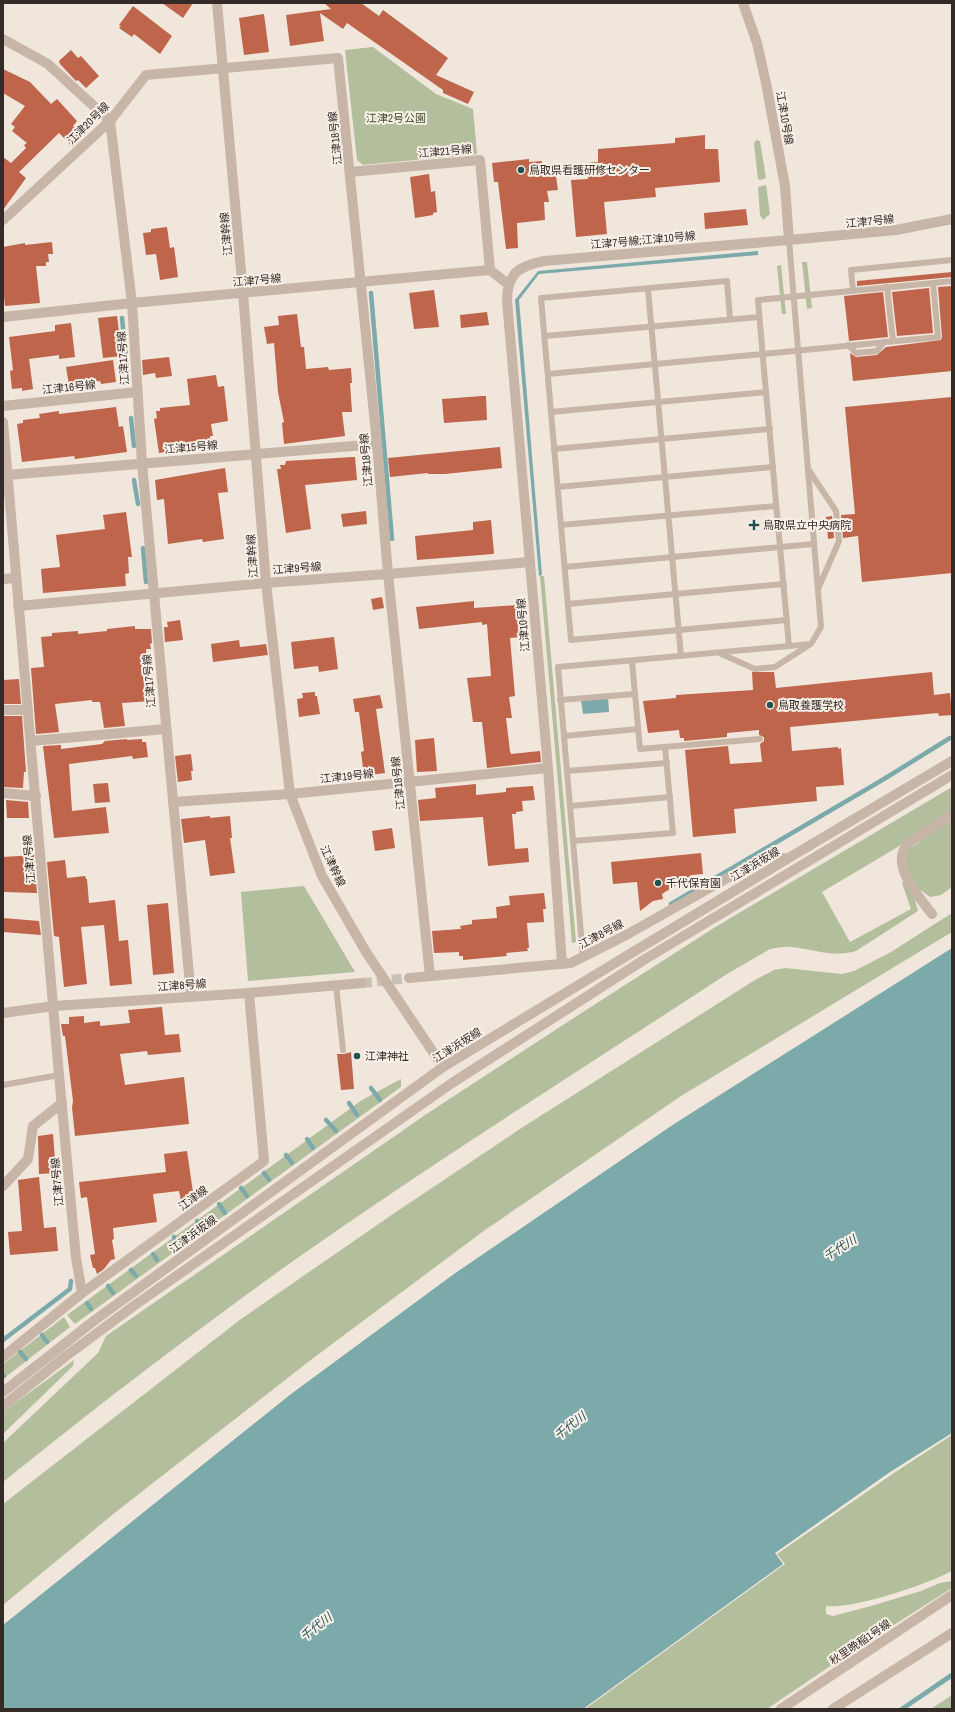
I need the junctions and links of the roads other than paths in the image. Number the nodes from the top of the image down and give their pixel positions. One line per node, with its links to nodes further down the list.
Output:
1 (217, 3): 4 (street, 江津幹線)
2 (743, 3): 9 (street, 江津10号線)
3 (3, 39): 5 (street)
4 (223, 67): 5 (street, 江津20号線); 6 (street, 江津18号線); 19 (street, 江津幹線)
5 (110, 121): 8 (street, 江津20号線); 21 (street, 江津17号線)
6 (350, 172): 11 (street, 江津21号線); 13 (street, 江津18号線)
7 (952, 219): 9 (street, 江津7号線)
8 (3, 220)
9 (789, 240): 15 (street, 江津7号線;江津10号線); 20 (lane)
10 (952, 260): 18 (lane)
11 (490, 270): 13 (street, 江津7号線); 15 (street)
12 (952, 281): 14 (lane)
13 (361, 283): 19 (street, 江津7号線); 40 (street, 江津18号線)
14 (933, 283): 16 (lane); 27 (lane)
15 (508, 284): 55 (street, 江津10号線)
16 (887, 287): 18 (lane); 27 (lane)
17 (648, 289): 24 (lane); 25 (lane); 26 (lane)
18 (853, 291): 20 (lane)
19 (243, 293): 21 (street, 江津7号線); 42 (street, 江津幹線)
20 (794, 296): 23 (lane); 28 (lane)
21 (132, 303): 22 (street, 江津7号線); 32 (street, 江津17号線)
22 (3, 317)
23 (759, 317): 24 (lane); 29 (lane)
24 (730, 320): 25 (lane)
25 (651, 327): 26 (lane); 30 (lane)
26 (544, 336): 31 (lane)
27 (893, 341): 28 (lane)
28 (798, 351): 29 (lane); 45 (lane)
29 (763, 354): 30 (lane); 33 (lane)
30 (655, 364): 31 (lane); 34 (lane)
31 (548, 374): 36 (lane)
32 (137, 392): 35 (street, 江津16号線); 43 (street, 江津17号線)
33 (766, 392): 34 (lane); 38 (lane)
34 (658, 402): 36 (lane); 39 (lane)
35 (3, 406)
36 (551, 412): 41 (lane)
37 (3, 422): 46 (street, 江津7号線)
38 (770, 429): 39 (lane); 44 (lane)
39 (662, 439): 41 (lane); 47 (lane)
40 (377, 444): 42 (street, 江津15号線); 57 (street, 江津18号線)
41 (554, 449): 48 (lane)
42 (256, 453): 43 (street, 江津15号線); 60 (street, 江津幹線)
43 (142, 463): 46 (street, 江津15号線); 63 (street, 江津17号線)
44 (773, 467): 47 (lane); 49 (lane)
45 (807, 468): 52 (lane); 62 (lane)
46 (7, 475): 58 (street, 江津7号線)
47 (665, 477): 48 (lane); 50 (lane)
48 (558, 487): 51 (lane)
49 (776, 506): 50 (lane); 53 (lane)
50 (668, 516): 51 (lane); 54 (lane)
51 (561, 525): 56 (lane)
52 (814, 544): 53 (lane); 62 (lane)
53 (780, 547): 54 (lane); 61 (lane)
54 (672, 557): 56 (lane); 64 (lane)
55 (530, 562): 57 (street, 江津9号線); 86 (street, 江津10号線)
56 (565, 567): 65 (lane)
57 (388, 574): 60 (street, 江津9号線); 89 (street, 江津18号線)
58 (16, 578): 59 (street); 66 (street, 江津7号線)
59 (3, 579)
60 (266, 583): 63 (street, 江津9号線); 91 (street, 江津幹線)
61 (784, 584): 64 (lane); 67 (lane)
62 (818, 589): 69 (lane)
63 (154, 594): 66 (street, 江津9号線); 78 (street, 江津17号線)
64 (676, 594): 65 (lane); 68 (lane)
65 (568, 604): 68 (lane)
66 (18, 606): 77 (street, 江津7号線)
67 (787, 620): 68 (lane); 70 (lane)
68 (679, 630): 72 (lane)
69 (810, 644): 70 (lane); 71 (lane)
70 (789, 646): 71 (lane)
71 (718, 653): 72 (lane)
72 (681, 656): 73 (lane)
73 (632, 661): 74 (lane); 75 (lane)
74 (634, 694): 75 (lane); 79 (lane)
75 (560, 700): 80 (lane)
76 (3, 710): 77 (street)
77 (28, 710): 82 (street, 江津7号線)
78 (166, 729): 82 (street); 94 (street, 江津17号線)
79 (638, 729): 80 (lane); 83 (lane)
80 (564, 736): 87 (lane)
81 (760, 739): 83 (lane)
82 (31, 741): 92 (street, 江津7号線)
83 (665, 747): 85 (lane)
84 (952, 761): 98 (street, 江津浜坂線)
85 (667, 763): 87 (lane); 93 (lane)
86 (548, 768): 89 (street, 江津19号線); 101 (street, 江津10号線)
87 (567, 771): 95 (lane)
88 (952, 775): 119 (street)
89 (410, 782): 91 (street, 江津19号線); 102 (street, 江津18号線)
90 (3, 793): 92 (street)
91 (290, 794): 94 (street, 江津19号線); 111 (street, 江津幹線)
92 (36, 796): 108 (street, 江津7号線)
93 (670, 798): 95 (lane); 97 (lane)
94 (173, 802): 107 (street)
95 (570, 806): 97 (lane)
96 (952, 815): 99 (street)
97 (573, 841): 100 (lane)
98 (787, 859): 100 (street, 江津8号線); 111 (street, 江津浜坂線)
99 (932, 914)
100 (583, 957): 101 (street, 江津8号線)
101 (562, 964): 102 (street, 江津8号線)
102 (430, 976): 103 (street, 江津8号線)
103 (409, 978)
104 (362, 983): 105 (street, 江津8号線)
105 (336, 985): 106 (street, 江津8号線); 110 (lane)
106 (249, 993): 107 (street, 江津8号線); 116 (street, 江津線)
107 (191, 996): 108 (street, 江津8号線)
108 (54, 1006): 109 (street, 江津8号線); 112 (street, 江津7号線)
109 (3, 1013)
110 (342, 1050)
111 (443, 1067): 118 (street, 江津浜坂線)
112 (60, 1075): 113 (lane); 114 (street, 江津7号線)
113 (3, 1085)
114 (62, 1103): 115 (street); 116 (street, 江津7号線)
115 (3, 1186)
116 (82, 1293): 117 (street, 江津線)
117 (3, 1357)
118 (3, 1392)
119 (3, 1406)
120 (952, 1595): 122 (street, 秋里晩稲1号線)
121 (952, 1633): 123 (street)
122 (781, 1709)
123 (833, 1709)

